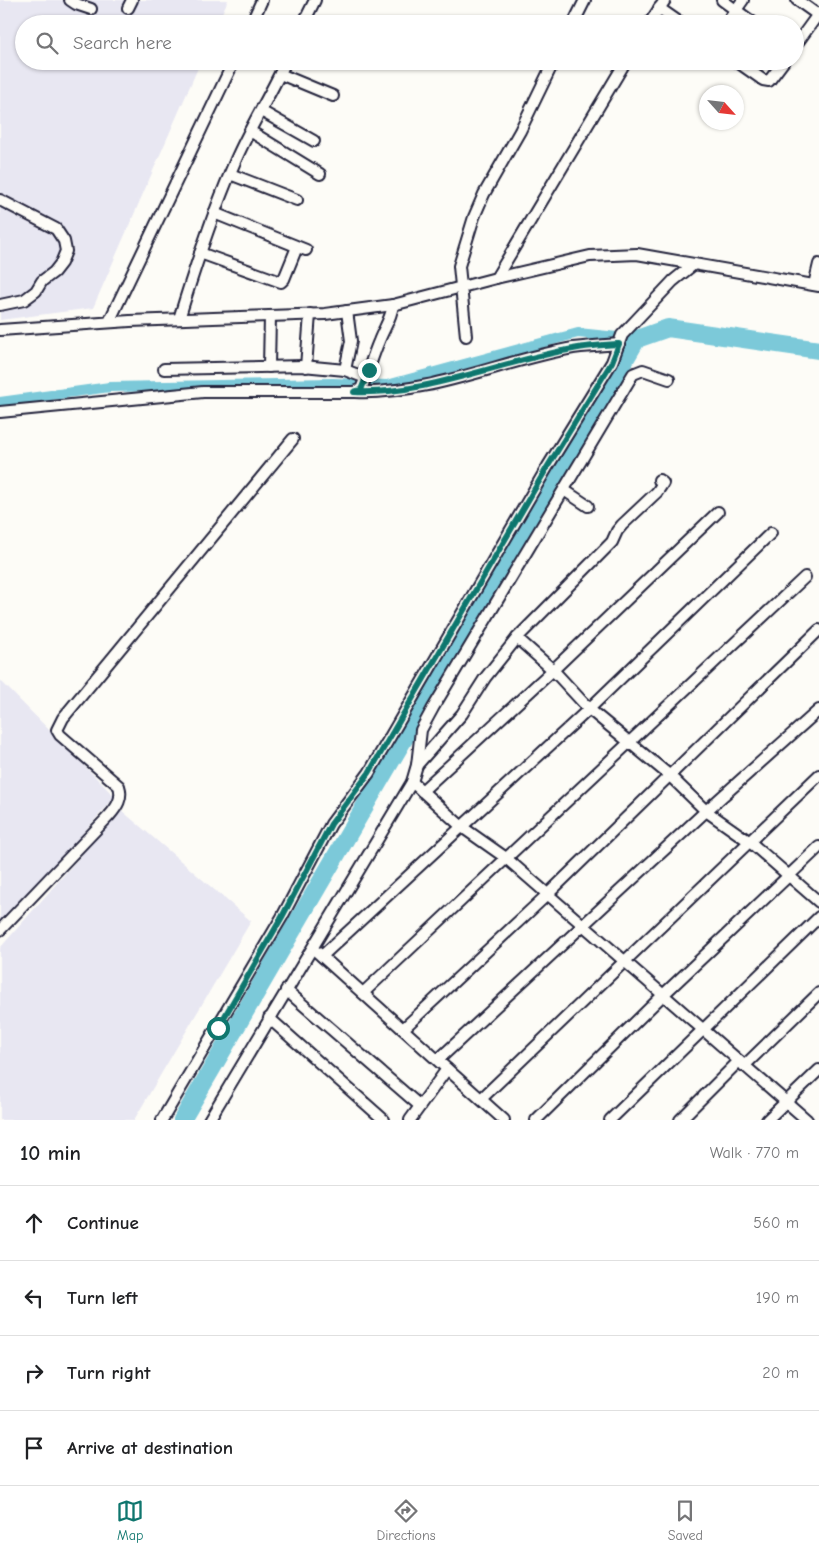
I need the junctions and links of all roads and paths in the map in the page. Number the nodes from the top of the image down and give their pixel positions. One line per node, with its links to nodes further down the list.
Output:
1 (70, 0): 9 (street)
2 (262, 0): 12 (street)
3 (315, 0): 13 (street)
4 (585, 0): 14 (street)
5 (722, 0): 10 (street)
6 (743, 0): 10 (street)
7 (797, 0): 11 (street)
8 (662, 4): 15 (street); 16 (street)
9 (91, 10)
10 (736, 10): 17 (street); 18 (street)
11 (818, 14): 19 (street)
12 (255, 15)
13 (308, 15)
14 (578, 15)
15 (655, 15)
16 (673, 15)
17 (732, 15)
18 (743, 15)
19 (804, 33)
20 (230, 70): 48 (street)
21 (282, 70): 26 (street)
22 (550, 70): 41 (street)
23 (621, 70): 39 (street)
24 (749, 70): 25 (street)
25 (777, 70)
26 (280, 74): 27 (street); 28 (street)
27 (333, 96)
28 (261, 111): 29 (street); 30 (street)
29 (250, 131): 31 (street); 32 (street)
30 (314, 141)
31 (230, 174): 34 (street); 35 (street)
32 (320, 174)
33 (0, 200): 42 (street)
34 (297, 200)
35 (214, 213): 36 (street); 36 (street)
36 (200, 253): 47 (street)
37 (694, 264): 39 (street); 40 (street); 51 (street)
38 (819, 264): 40 (street)
39 (496, 278): 41 (street)
40 (817, 286)
41 (460, 287): 43 (street); 50 (street)
42 (0, 305)
43 (393, 305): 44 (street); 57 (street)
44 (347, 311): 45 (street); 55 (street)
45 (310, 314): 46 (street); 52 (street)
46 (270, 316): 47 (street); 53 (street)
47 (178, 319): 48 (street)
48 (109, 322): 49 (street)
49 (0, 330)
50 (466, 336)
51 (620, 340): 57 (street); 105 (street)
52 (306, 366): 53 (street); 55 (street)
53 (269, 367): 54 (street)
54 (164, 369)
55 (345, 370): 57 (street)
56 (669, 379): 61 (street)
57 (361, 385): 58 (street)
58 (0, 412)
59 (293, 439): 87 (street)
60 (659, 480): 67 (street)
61 (564, 490): 62 (street); 72 (street)
62 (588, 506)
63 (718, 512): 68 (street)
64 (771, 533): 69 (street)
65 (805, 577): 71 (street)
66 (819, 630): 73 (street)
67 (517, 638): 68 (street); 72 (street)
68 (553, 670): 69 (street); 76 (street)
69 (589, 710): 71 (street); 78 (street)
70 (819, 710): 77 (street)
71 (629, 743): 73 (street); 81 (street)
72 (417, 765): 75 (street)
73 (669, 775): 77 (street); 83 (street)
74 (819, 776): 79 (street)
75 (412, 782): 76 (street); 88 (street)
76 (422, 791): 78 (street)
77 (706, 811): 79 (street); 86 (street)
78 (462, 827): 81 (street); 89 (street)
79 (750, 842): 82 (street); 90 (street)
80 (819, 848): 82 (street)
81 (506, 858): 83 (street); 92 (street)
82 (788, 876): 84 (street); 94 (street)
83 (548, 894): 86 (street); 96 (street)
84 (819, 902)
85 (819, 917): 97 (street)
86 (583, 925): 90 (street); 98 (street)
87 (0, 930)
88 (312, 946): 89 (street); 91 (street)
89 (322, 956): 92 (street)
90 (625, 962): 94 (street); 102 (street)
91 (286, 990): 95 (street); 104 (street)
92 (363, 993): 96 (street)
93 (819, 993): 99 (street)
94 (663, 995): 97 (street); 110 (street)
95 (270, 1018): 106 (street); 107 (street)
96 (402, 1028): 98 (street)
97 (704, 1030): 99 (street); 111 (street)
98 (438, 1060): 100 (street)
99 (742, 1063): 103 (street); 112 (street)
100 (447, 1069): 102 (street); 104 (street)
101 (819, 1070): 103 (street)
102 (481, 1099): 109 (street)
103 (786, 1102): 113 (street); 114 (street)
104 (420, 1106): 108 (street)
105 (162, 1120)
106 (208, 1120)
107 (384, 1120)
108 (410, 1120)
109 (504, 1120)
110 (536, 1120)
111 (610, 1120)
112 (680, 1120)
113 (767, 1120)
114 (807, 1120)

